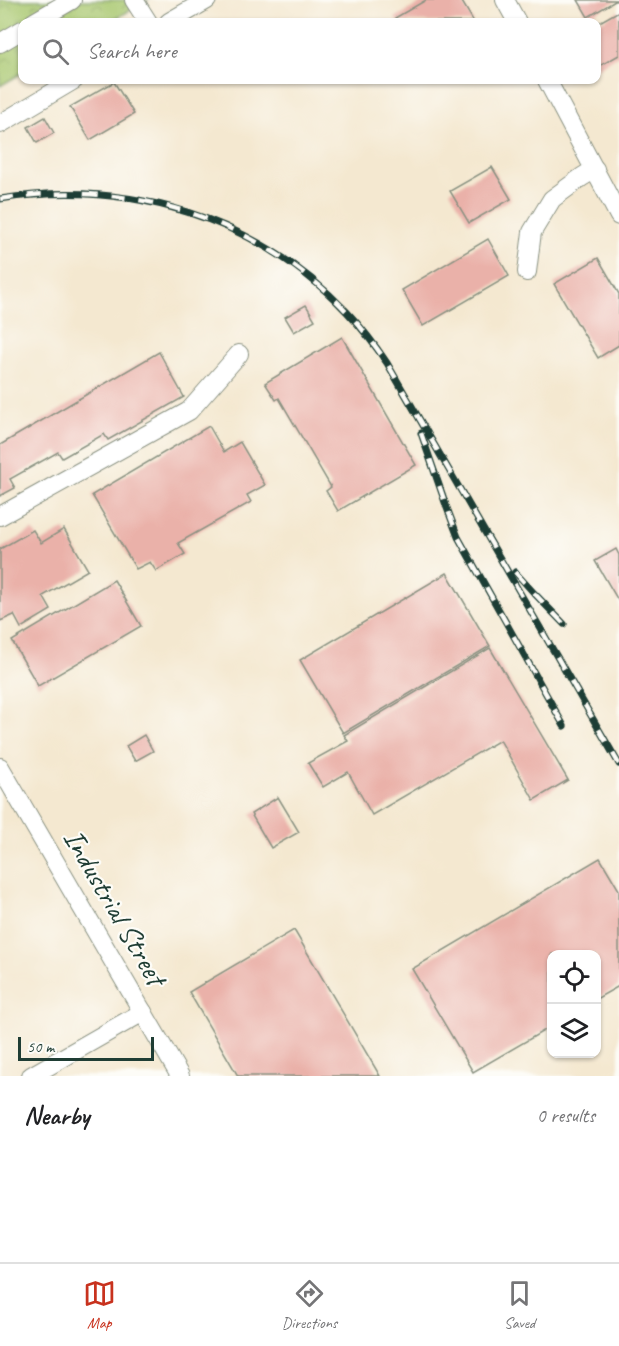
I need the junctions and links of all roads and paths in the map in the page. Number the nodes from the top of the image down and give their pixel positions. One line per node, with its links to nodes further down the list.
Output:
1 (72, 0): 5 (street)
2 (134, 0): 6 (street)
3 (207, 0): 7 (street)
4 (505, 0): 8 (street)
5 (41, 18)
6 (145, 18)
7 (176, 18)
8 (515, 18)
9 (18, 32): 10 (street)
10 (0, 43)
11 (67, 84): 13 (street)
12 (549, 84): 14 (street)
13 (0, 124)
14 (594, 170): 15 (street); 16 (street)
15 (619, 216)
16 (527, 272)
17 (239, 354): 18 (street)
18 (0, 516)
19 (0, 767): 20 (street, Industrial Street)
20 (143, 1012): 21 (street); 22 (street, Industrial Street)
21 (31, 1076)
22 (180, 1076)

